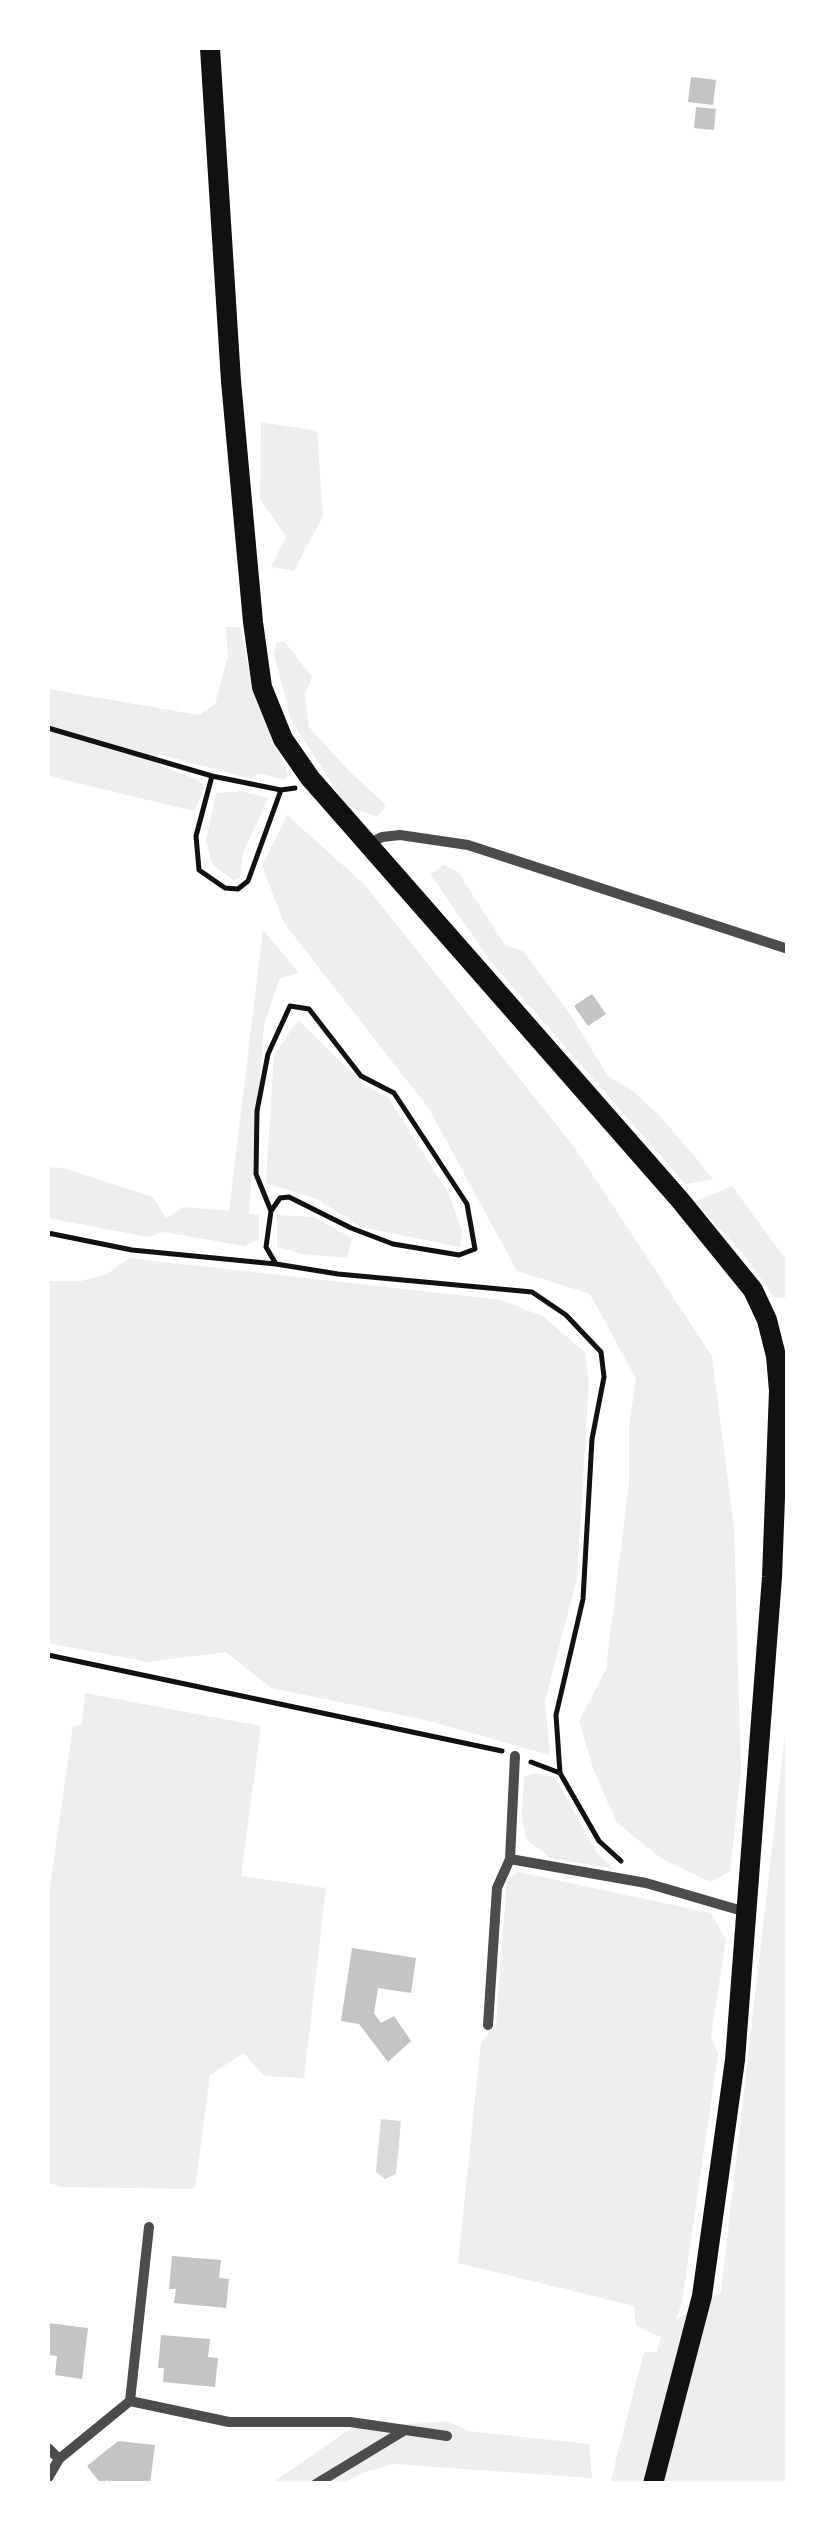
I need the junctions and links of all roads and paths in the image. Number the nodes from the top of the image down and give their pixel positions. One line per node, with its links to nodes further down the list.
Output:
1 (210, 48): 4 (main road)
2 (48, 728): 3 (path)
3 (212, 776): 5 (path); 5 (path)
4 (310, 778): 5 (path); 6 (main road)
5 (281, 790)
6 (366, 845): 7 (street); 16 (main road)
7 (788, 949)
8 (270, 1212): 8 (path); 10 (path)
9 (48, 1233): 10 (path)
10 (276, 1264): 13 (path)
11 (48, 1654): 12 (path)
12 (515, 1756): 13 (path); 14 (street)
13 (560, 1773): 15 (path)
14 (510, 1859): 15 (street); 17 (street)
15 (646, 1882): 16 (street)
16 (746, 1912): 26 (main road)
17 (488, 2025)
18 (149, 2227): 19 (street)
19 (130, 2401): 20 (street); 23 (street)
20 (406, 2430): 21 (street); 25 (street)
21 (447, 2436)
22 (48, 2448): 23 (street)
23 (58, 2459): 24 (street)
24 (48, 2478)
25 (316, 2484)
26 (653, 2484)

